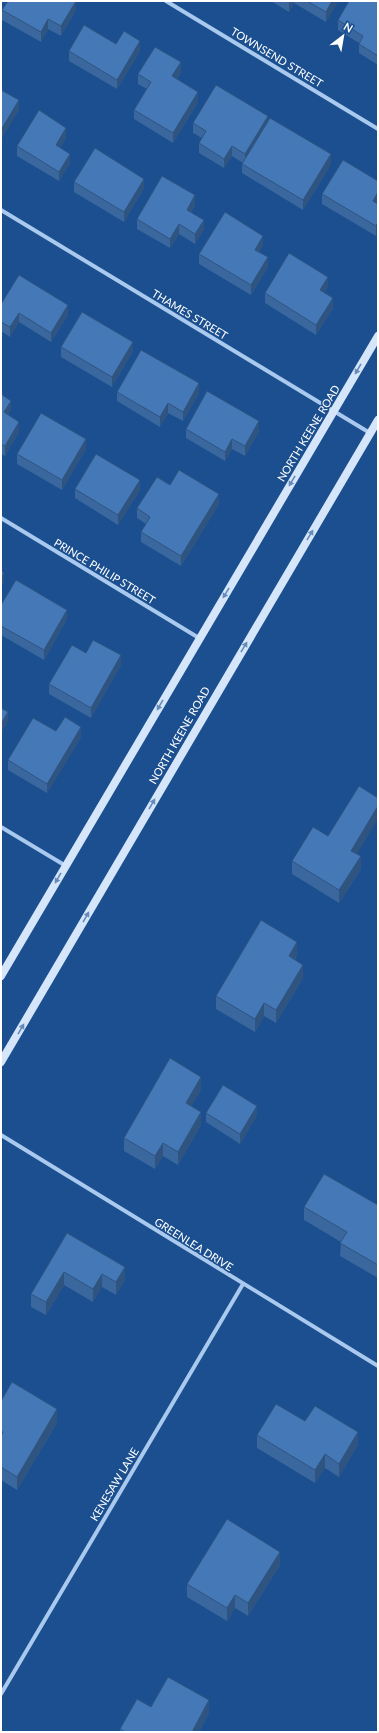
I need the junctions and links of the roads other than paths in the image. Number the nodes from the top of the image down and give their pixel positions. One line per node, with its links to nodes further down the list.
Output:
1 (166, 1): 2 (street, TOWNSEND STREET)
2 (378, 129)
3 (1, 210): 5 (street, THAMES STREET)
4 (378, 336): 5 (main road, NORTH KEENE ROAD, one-way to 5)
5 (334, 411): 7 (street, THAMES STREET); 9 (main road, NORTH KEENE ROAD, one-way to 9)
6 (378, 420): 7 (main road, NORTH KEENE ROAD)
7 (370, 433): 13 (main road, NORTH KEENE ROAD, one-way to 7)
8 (1, 518): 9 (street, PRINCE PHILIP STREET)
9 (199, 638): 11 (main road, NORTH KEENE ROAD, one-way to 11)
10 (1, 827): 11 (street)
11 (66, 866): 12 (main road, NORTH KEENE ROAD, one-way to 12)
12 (1, 976)
13 (1, 1062)
14 (1, 1135): 15 (street, GREENLEA DRIVE)
15 (243, 1284): 16 (street, GREENLEA DRIVE); 17 (street, KENESAW LANE)
16 (378, 1366)
17 (1, 1694)

